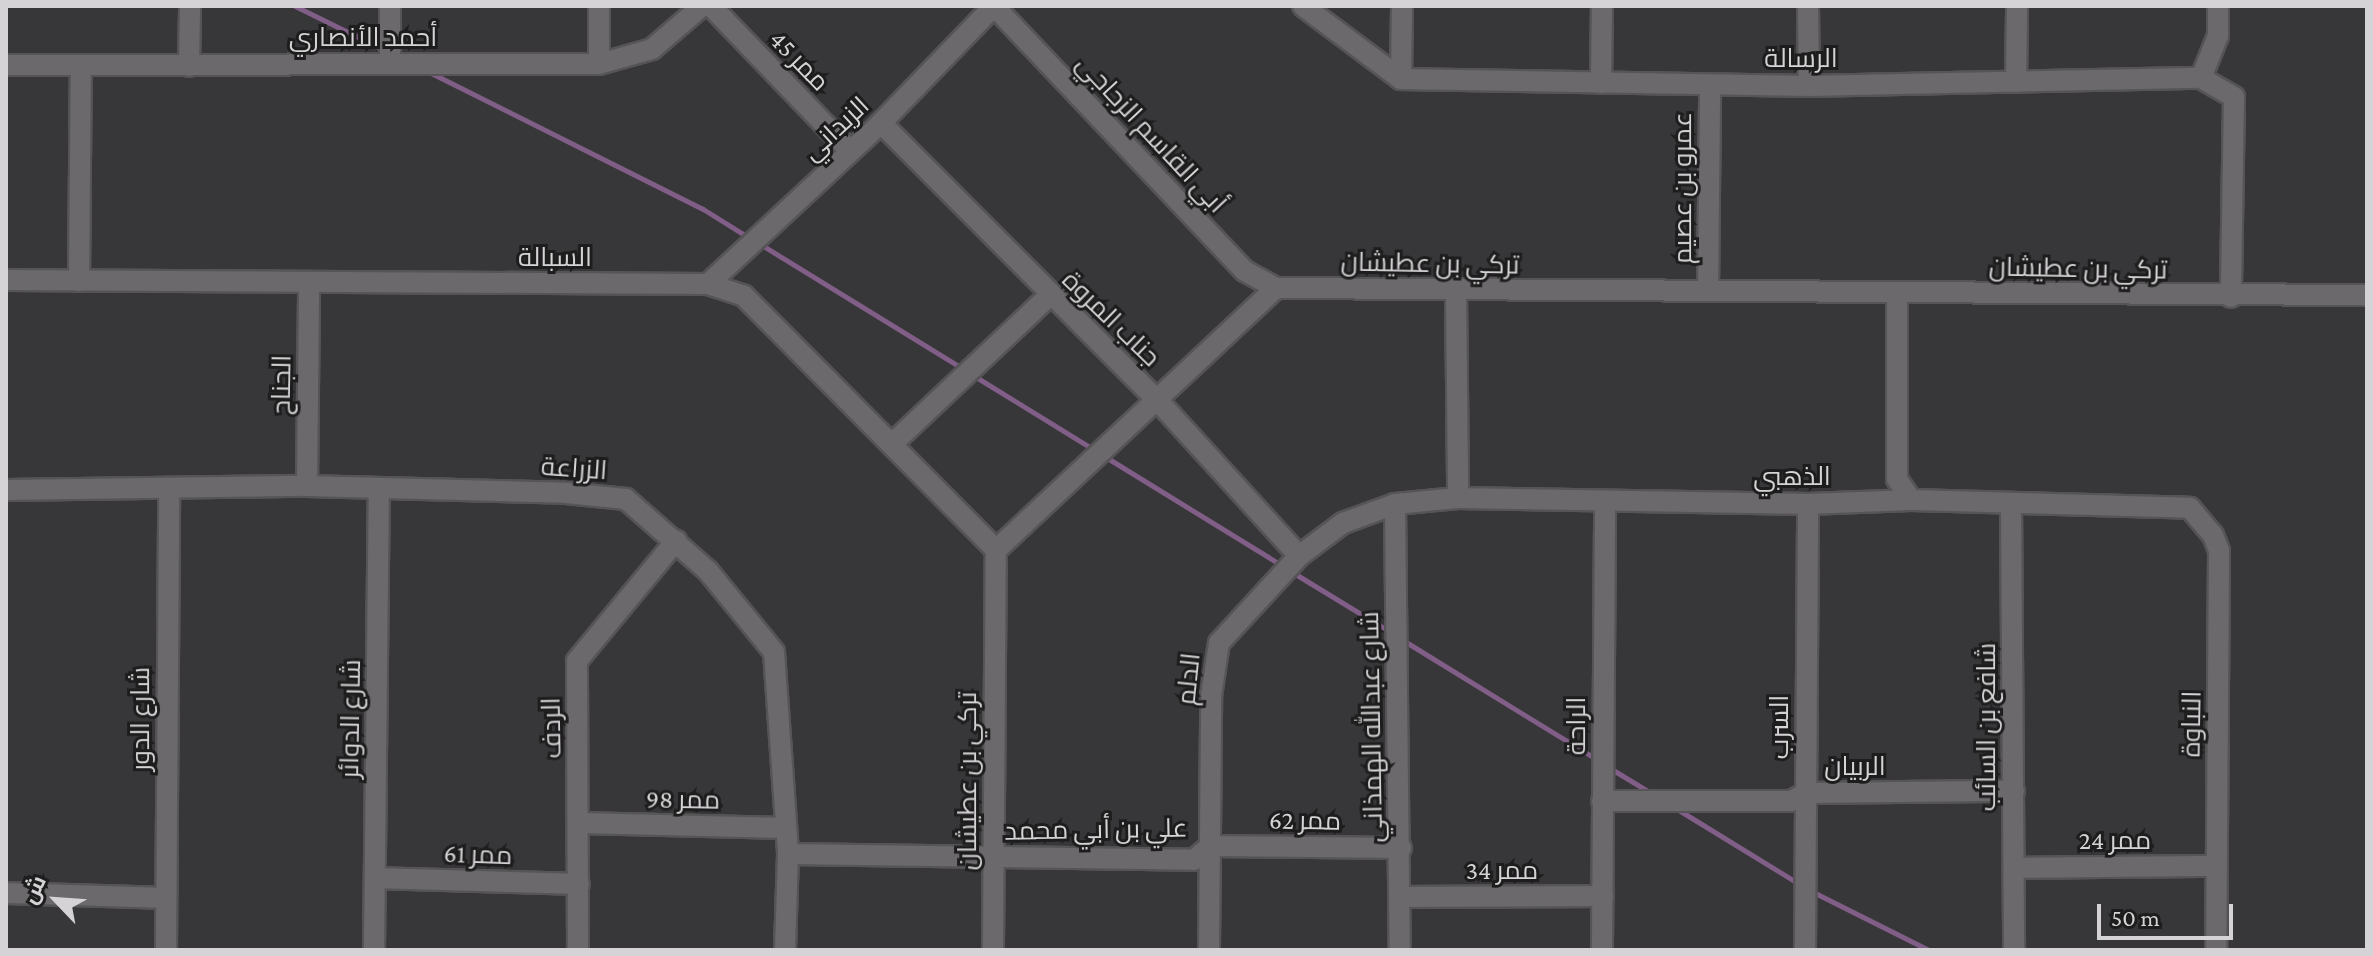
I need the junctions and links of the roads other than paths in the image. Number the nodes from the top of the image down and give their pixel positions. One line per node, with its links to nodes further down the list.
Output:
1 (190, 6): 17 (street)
2 (390, 6): 13 (street)
3 (599, 6): 14 (street)
4 (702, 6): 14 (street, أحمد الأنصاري)
5 (711, 6): 25 (street, ممر 45)
6 (994, 6): 24 (street, الزبداني); 30 (street, أبي القاسم الزجاجي)
7 (1303, 6): 19 (street)
8 (1402, 6): 19 (street)
9 (1602, 6): 21 (street)
10 (1808, 6): 23 (street)
11 (2017, 6): 20 (street)
12 (2218, 6): 18 (street)
13 (390, 64): 14 (street, أحمد الأنصاري); 17 (street, أحمد الأنصاري)
14 (599, 64)
15 (6, 65): 16 (street, أحمد الأنصاري)
16 (81, 66): 17 (street, أحمد الأنصاري); 27 (street)
17 (189, 66)
18 (2201, 78): 20 (street, الرسالة); 36 (street)
19 (1401, 79): 21 (street, الرسالة)
20 (2016, 82): 23 (street, الرسالة)
21 (1601, 83): 22 (street, الرسالة)
22 (1710, 85): 23 (street, الرسالة); 32 (street, عمرو بن عصيم)
23 (1809, 86)
24 (881, 123): 25 (street, الزبداني); 35 (street, جناب المروة)
25 (850, 151): 29 (street, الزبداني)
26 (6, 280): 27 (street, السبالة)
27 (79, 281): 28 (street, السبالة)
28 (309, 284): 29 (street, السبالة); 39 (street, الجناح)
29 (708, 284): 38 (street, السبالة)
30 (1276, 288): 31 (street, تركي بن عطيشان); 37 (street)
31 (1456, 291): 32 (street, تركي بن عطيشان); 43 (street)
32 (1708, 291): 33 (street, تركي بن عطيشان)
33 (1897, 293): 36 (street, تركي بن عطيشان); 44 (street)
34 (2367, 295): 36 (street, تركي بن عطيشان)
35 (1049, 296): 37 (street, جناب المروة); 38 (street)
36 (2231, 297)
37 (1159, 402): 51 (street); 52 (street, جناب المروة)
38 (893, 443): 51 (street, السبالة)
39 (307, 486): 40 (street, الزراعة); 41 (street, الزراعة)
40 (379, 488): 50 (street, الزراعة); 64 (street, شارع الدوائر)
41 (169, 489): 42 (street, الزراعة); 69 (street, شارع الدور)
42 (6, 490)
43 (1458, 498): 45 (street, الذهبي); 47 (street, الذهبي)
44 (1911, 500): 46 (street, الذهبي); 48 (street, الذهبي)
45 (1605, 502): 48 (street, الذهبي); 55 (street, الراحة)
46 (2011, 503): 49 (street, الذهبي); 53 (street, شافع بن السائب)
47 (1395, 504): 52 (street, الدلم); 59 (street, شارع عبدالله الهمذاني)
48 (1808, 504): 54 (street, السرب)
49 (2190, 508): 62 (street, النباوة)
50 (676, 541): 56 (street, الردف); 57 (street, الزراعة)
51 (996, 550): 61 (street, تركي بن عطيشان)
52 (1299, 556): 58 (street, الدلم)
53 (2014, 791): 54 (street, الربيان); 63 (street, شافع بن السائب)
54 (1806, 793): 55 (street, الربيان); 78 (street, السرب)
55 (1602, 801): 67 (street, الراحة)
56 (580, 823): 57 (street, ممر 98); 65 (street, الردف)
57 (785, 828): 60 (street, الزراعة)
58 (1210, 846): 59 (street, ممر 62); 61 (street, علي بن أبي محمد); 75 (street, الدلم)
59 (1401, 848): 68 (street, شارع عبدالله الهمذاني)
60 (788, 854): 61 (street, علي بن أبي محمد); 73 (street, الزراعة)
61 (993, 858): 74 (street, تركي بن عطيشان)
62 (2216, 866): 63 (street, ممر 24); 80 (street, النباوة)
63 (2014, 868): 79 (street, شافع بن السائب)
64 (375, 878): 65 (street, ممر 61); 71 (street, شارع الدوائر)
65 (579, 884): 72 (street, الردف)
66 (6, 893): 69 (street)
67 (1603, 896): 68 (street, ممر 34); 77 (street, الراحة)
68 (1401, 897): 76 (street, شارع عبدالله الهمذاني)
69 (166, 898): 70 (street, شارع الدور)
70 (166, 950)
71 (374, 950)
72 (578, 950)
73 (785, 950)
74 (993, 950)
75 (1209, 950)
76 (1400, 950)
77 (1602, 950)
78 (1805, 950)
79 (2014, 950)
80 (2216, 950)

